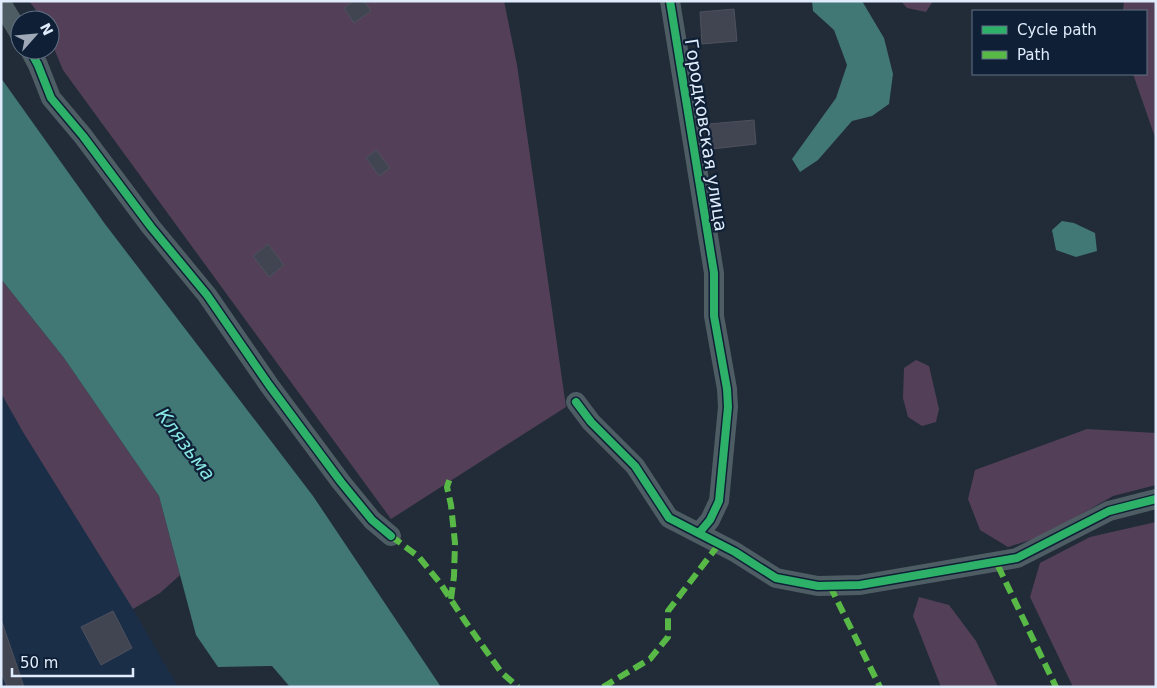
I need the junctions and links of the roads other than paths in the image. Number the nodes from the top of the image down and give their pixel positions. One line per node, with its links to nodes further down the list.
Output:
1 (670, 1): 7 (street, Городковская улица)
2 (1, 3): 3 (street)
3 (10, 18)
4 (35, 60): 8 (street)
5 (576, 402): 7 (street)
6 (1156, 499): 7 (street)
7 (699, 534)
8 (391, 536)

